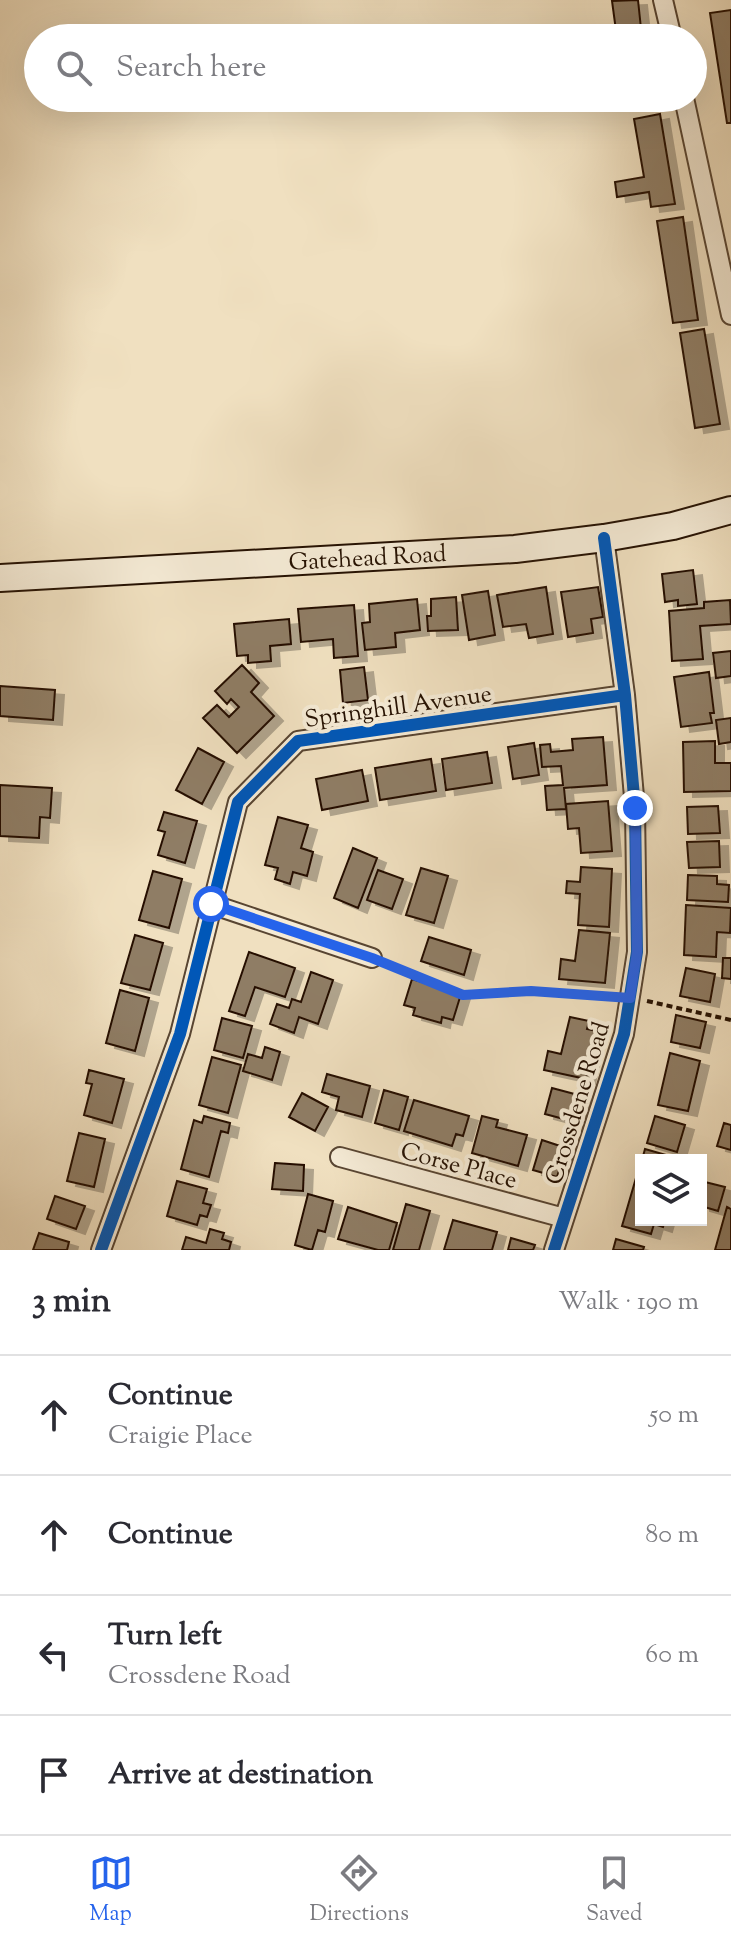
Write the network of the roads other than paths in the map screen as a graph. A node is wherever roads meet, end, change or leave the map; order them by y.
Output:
1 (663, 0) edge
2 (669, 24) edge
3 (687, 112) edge
4 (731, 315) edge
5 (731, 510) edge
6 (604, 538) junction
7 (0, 578) edge
8 (625, 695) junction
9 (211, 904) junction
10 (372, 958) road end
11 (340, 1157) dead end
12 (564, 1218) junction
13 (101, 1250) edge
14 (554, 1250) edge

1 - 2 street
3 - 4 street
5 - 6 main road, Gatehead Road
6 - 7 main road, Gatehead Road
6 - 8 street, Crossdene Road
8 - 9 street, Springhill Avenue
8 - 12 street, Crossdene Road
9 - 10 street
9 - 13 street, Springhill Avenue
11 - 12 street, Corse Place
12 - 14 street, Crossdene Road

